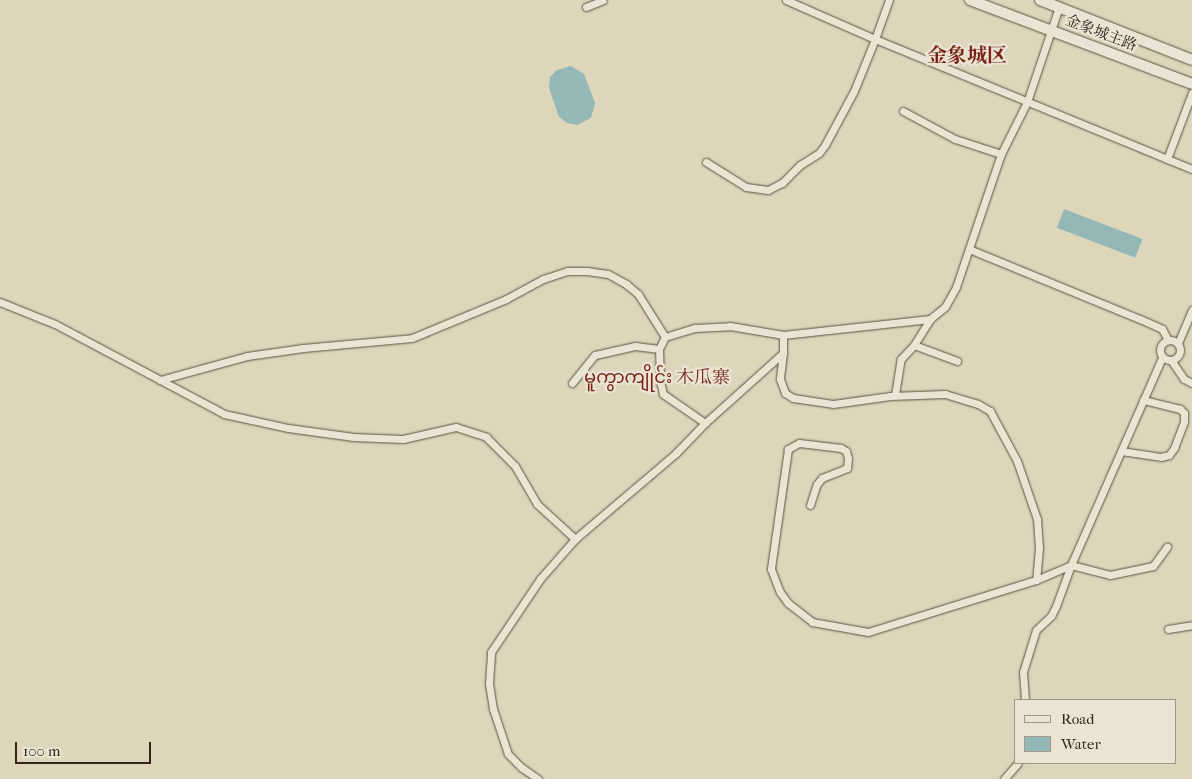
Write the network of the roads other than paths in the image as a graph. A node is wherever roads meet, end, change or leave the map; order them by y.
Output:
1 (603, 0) edge
2 (786, 0) edge
3 (889, 0) edge
4 (970, 0) edge
5 (1040, 0) edge
6 (586, 7) dead end
7 (1060, 7) junction
8 (1051, 30) junction
9 (875, 40) junction
10 (1192, 60) edge
11 (1192, 84) edge
12 (1192, 94) edge
13 (1026, 102) junction
14 (903, 111) dead end
15 (1001, 154) junction
16 (1168, 159) junction
17 (706, 162) dead end
18 (1192, 169) edge
19 (969, 249) junction
20 (0, 302) edge
21 (1192, 310) edge
22 (930, 319) junction
23 (783, 335) junction
24 (665, 337) junction
25 (1168, 340) junction
26 (1178, 343) junction
27 (914, 345) junction
28 (659, 349) junction
29 (783, 353) junction
30 (1162, 358) junction
31 (1172, 360) junction
32 (957, 361) dead end
33 (160, 380) junction
34 (572, 383) dead end
35 (1192, 383) edge
36 (895, 395) junction
37 (1144, 400) junction
38 (705, 423) junction
39 (1121, 451) junction
40 (810, 505) dead end
41 (575, 539) junction
42 (1167, 547) dead end
43 (1071, 565) junction
44 (1036, 580) junction
45 (1192, 625) edge
46 (1168, 629) dead end
47 (1025, 699) edge
48 (1017, 764) edge
49 (538, 779) edge
50 (1004, 779) edge

1 - 6 street
2 - 9 street
3 - 9 street
4 - 8 main road, 金象城主路
5 - 7 main road, 金象城主路
7 - 8 street
7 - 10 main road, 金象城主路
8 - 11 main road, 金象城主路
8 - 13 street
9 - 13 street
9 - 17 street
12 - 16 street
13 - 15 street
13 - 16 street
14 - 15 street
15 - 19 street
16 - 18 street
19 - 22 street
19 - 25 street
20 - 33 street
21 - 26 street
22 - 23 street
22 - 27 street
23 - 24 street
23 - 29 street
24 - 28 street
24 - 33 street
25 - 26 street
25 - 30 street
26 - 31 street
27 - 32 street
27 - 36 street
28 - 34 street
28 - 38 street
29 - 36 street
29 - 38 street
30 - 31 street
30 - 37 street
31 - 35 street
33 - 41 street
36 - 44 street
37 - 39 street
37 - 39 street
38 - 41 street
39 - 43 street
40 - 44 street
41 - 49 street
42 - 43 street
43 - 44 street
43 - 47 street
45 - 46 street
48 - 50 street

